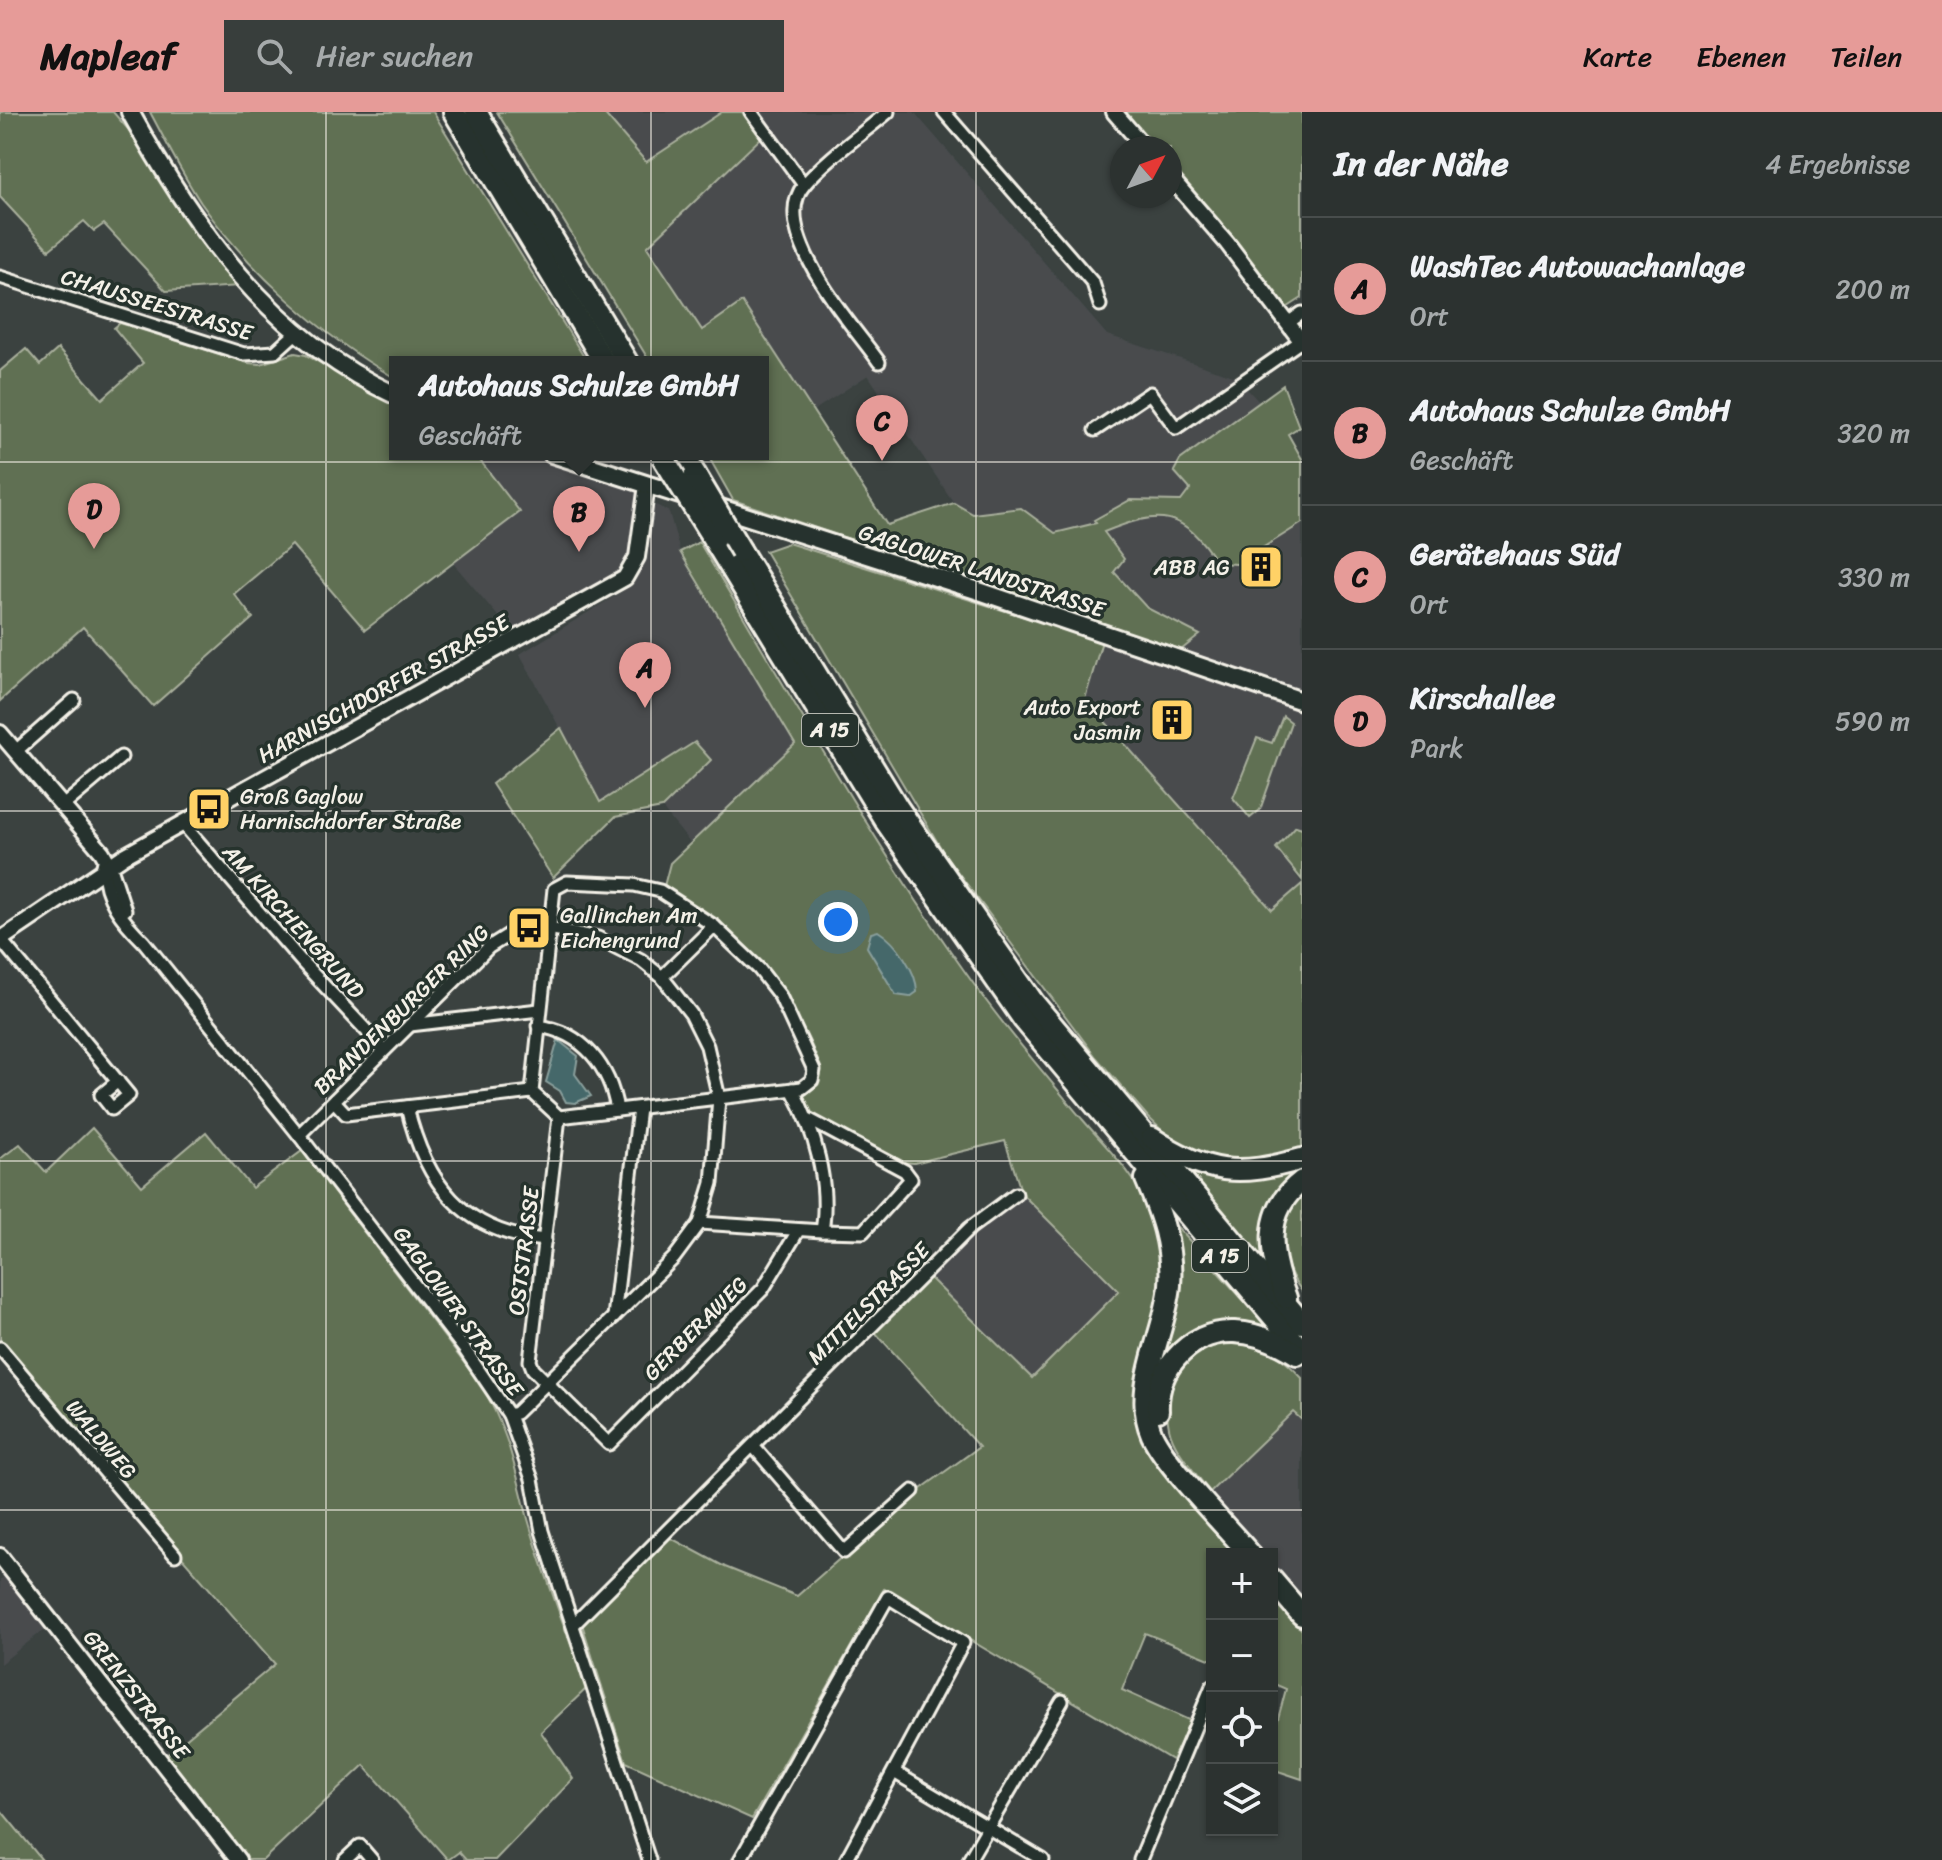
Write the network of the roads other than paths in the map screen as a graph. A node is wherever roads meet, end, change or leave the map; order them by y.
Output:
1 (130, 112) edge
2 (454, 112) edge
3 (476, 112) edge
4 (751, 112) edge
5 (888, 112) edge
6 (944, 112) edge
7 (1114, 112) edge
8 (1135, 136) edge
9 (804, 185) junction
10 (1182, 191) edge
11 (0, 277) edge
12 (1100, 305) dead end
13 (1302, 313) edge
14 (1288, 323) junction
15 (296, 333) junction
16 (1302, 342) edge
17 (600, 356) edge
18 (623, 356) edge
19 (879, 362) dead end
20 (389, 392) edge
21 (1095, 430) dead end
22 (570, 460) edge
23 (664, 460) edge
24 (687, 460) edge
25 (647, 485) junction
26 (74, 700) dead end
27 (1302, 701) edge
28 (0, 733) edge
29 (16, 751) junction
30 (121, 757) dead end
31 (63, 806) junction
32 (183, 824) junction
33 (106, 862) junction
34 (714, 926) junction
35 (549, 928) junction
36 (0, 940) edge
37 (662, 977) junction
38 (539, 1010) junction
39 (410, 1025) junction
40 (538, 1026) junction
41 (378, 1043) dead end
42 (118, 1081) dead end
43 (792, 1089) junction
44 (532, 1092) junction
45 (719, 1098) junction
46 (334, 1101) junction
47 (407, 1107) junction
48 (639, 1108) junction
49 (617, 1110) junction
50 (559, 1117) junction
51 (808, 1119) junction
52 (1133, 1126) junction
53 (299, 1135) junction
54 (1302, 1159) edge
55 (1139, 1160) junction
56 (1302, 1181) edge
57 (1016, 1194) dead end
58 (700, 1223) junction
59 (798, 1231) junction
60 (822, 1231) junction
61 (545, 1240) junction
62 (1296, 1316) edge
63 (614, 1317) junction
64 (0, 1348) edge
65 (1302, 1354) edge
66 (547, 1382) junction
67 (509, 1415) junction
68 (753, 1446) junction
69 (1174, 1464) junction
70 (913, 1491) dead end
71 (1245, 1548) edge
72 (175, 1555) dead end
73 (0, 1556) edge
74 (1278, 1587) edge
75 (1302, 1615) edge
76 (573, 1625) junction
77 (1210, 1692) edge
78 (1062, 1701) dead end
79 (894, 1772) junction
80 (988, 1827) junction
81 (238, 1860) edge
82 (345, 1860) edge
83 (372, 1860) edge
84 (649, 1860) edge
85 (740, 1860) edge
86 (846, 1860) edge
87 (969, 1860) edge
88 (1043, 1860) edge
89 (1140, 1860) edge

1 - 15 main road
2 - 17 highway
3 - 18 highway
4 - 9 street
5 - 9 street
6 - 12 street
7 - 8 street
9 - 19 street
10 - 14 street
11 - 15 street, CHAUSSEESTRASSE
13 - 14 street
14 - 16 street
15 - 20 main road
16 - 21 street
22 - 25 main road, GAGLOWER LANDSTRASSE
23 - 55 highway, A 15, bridge
24 - 52 highway, A 15, bridge
25 - 27 main road, GAGLOWER LANDSTRASSE
25 - 32 street, HARNISCHDORFER STRASSE
26 - 29 street
28 - 29 street
29 - 31 street
30 - 31 street
31 - 33 street
32 - 33 street, HARNISCHDORFER STRASSE
32 - 41 street, AM KIRCHENGRUND
33 - 36 street, HARNISCHDORFER STRASSE
33 - 53 street, GAGLOWER STRASSE
34 - 35 street
34 - 37 street
34 - 43 street
35 - 37 street, BRANDENBURGER RING
35 - 38 street
35 - 39 street, BRANDENBURGER RING
36 - 42 street
37 - 45 street, BRANDENBURGER RING
38 - 39 street
38 - 40 street
39 - 46 street, BRANDENBURGER RING
40 - 44 street
40 - 49 street
43 - 45 street
43 - 51 street
44 - 47 street
44 - 50 street
45 - 48 street
45 - 58 street, BRANDENBURGER RING
46 - 47 street
46 - 53 street, BRANDENBURGER RING
47 - 61 street
48 - 49 street
48 - 63 street
49 - 50 street
50 - 61 street, OSTSTRASSE
51 - 60 street
51 - 60 street
52 - 54 highway
52 - 62 highway, A 15
53 - 67 street, GAGLOWER STRASSE
55 - 65 highway, A 15
55 - 69 highway
56 - 62 highway
57 - 68 street, MITTELSTRASSE
58 - 59 street
58 - 63 street, BRANDENBURGER RING
59 - 60 street
59 - 66 street, GERBERAWEG
61 - 66 street, OSTSTRASSE
63 - 66 street, BRANDENBURGER RING
64 - 72 street, WALDWEG
65 - 69 highway
66 - 67 street, BRANDENBURGER RING
67 - 76 street, GAGLOWER STRASSE
68 - 70 street
68 - 76 street, MITTELSTRASSE
69 - 71 highway
73 - 81 street, GRENZSTRASSE
74 - 75 highway
76 - 84 street, GAGLOWER STRASSE
77 - 89 street
78 - 80 street
79 - 80 street
79 - 85 street
79 - 86 street
80 - 87 street
80 - 88 street
82 - 83 street

